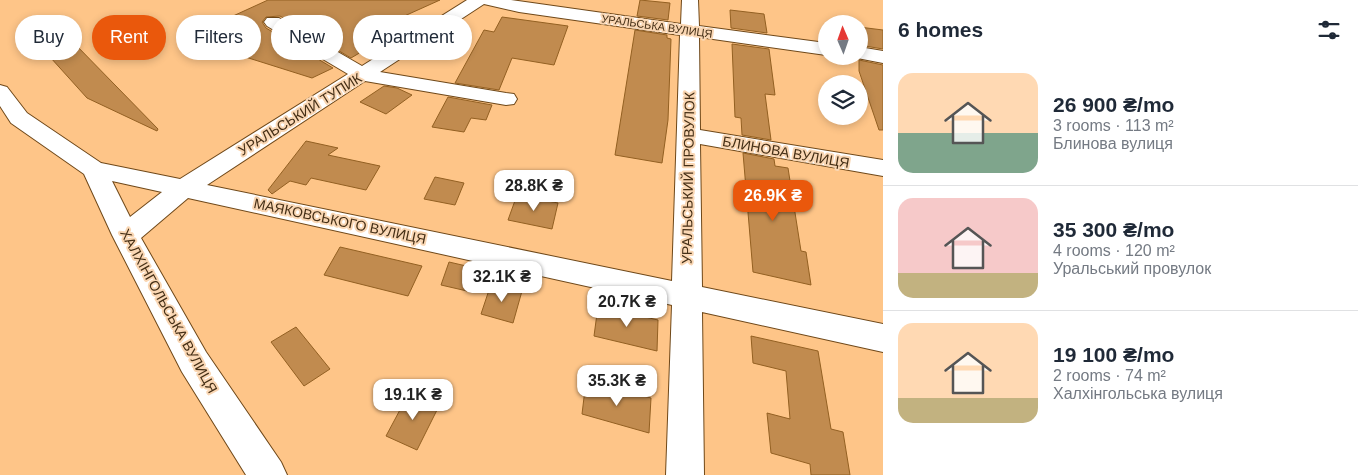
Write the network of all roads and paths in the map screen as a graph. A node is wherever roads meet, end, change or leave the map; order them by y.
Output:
1 (479, 0) edge
2 (488, 0) edge
3 (690, 0) edge
4 (690, 30) junction
5 (818, 48) edge
6 (868, 54) edge
7 (883, 57) edge
8 (338, 60) edge
9 (363, 75) junction
10 (0, 90) edge
11 (506, 99) dead end
12 (689, 135) junction
13 (883, 168) edge
14 (94, 169) junction
15 (184, 188) junction
16 (126, 235) junction
17 (687, 296) junction
18 (883, 338) edge
19 (268, 475) edge
20 (685, 475) edge

1 - 9 street, УРАЛЬСЬКИЙ ТУПИК
2 - 4 street, УРАЛЬСЬКА ВУЛИЦЯ
3 - 4 street, УРАЛЬСЬКИЙ ПРОВУЛОК
4 - 5 street, УРАЛЬСЬКА ВУЛИЦЯ
4 - 12 street, УРАЛЬСЬКИЙ ПРОВУЛОК
6 - 7 street
8 - 9 street
9 - 11 street
9 - 15 street, УРАЛЬСЬКИЙ ТУПИК
10 - 14 street, МАЯКОВСЬКОГО ВУЛИЦЯ
12 - 13 street, БЛИНОВА ВУЛИЦЯ
12 - 17 street, УРАЛЬСЬКИЙ ПРОВУЛОК
14 - 15 street, МАЯКОВСЬКОГО ВУЛИЦЯ
14 - 16 street, ХАЛХІНГОЛЬСЬКА ВУЛИЦЯ
15 - 16 street, УРАЛЬСЬКИЙ ТУПИК
15 - 17 street, МАЯКОВСЬКОГО ВУЛИЦЯ
16 - 19 street, ХАЛХІНГОЛЬСЬКА ВУЛИЦЯ
17 - 18 street, МАЯКОВСЬКОГО ВУЛИЦЯ
17 - 20 street, УРАЛЬСЬКИЙ ПРОВУЛОК

